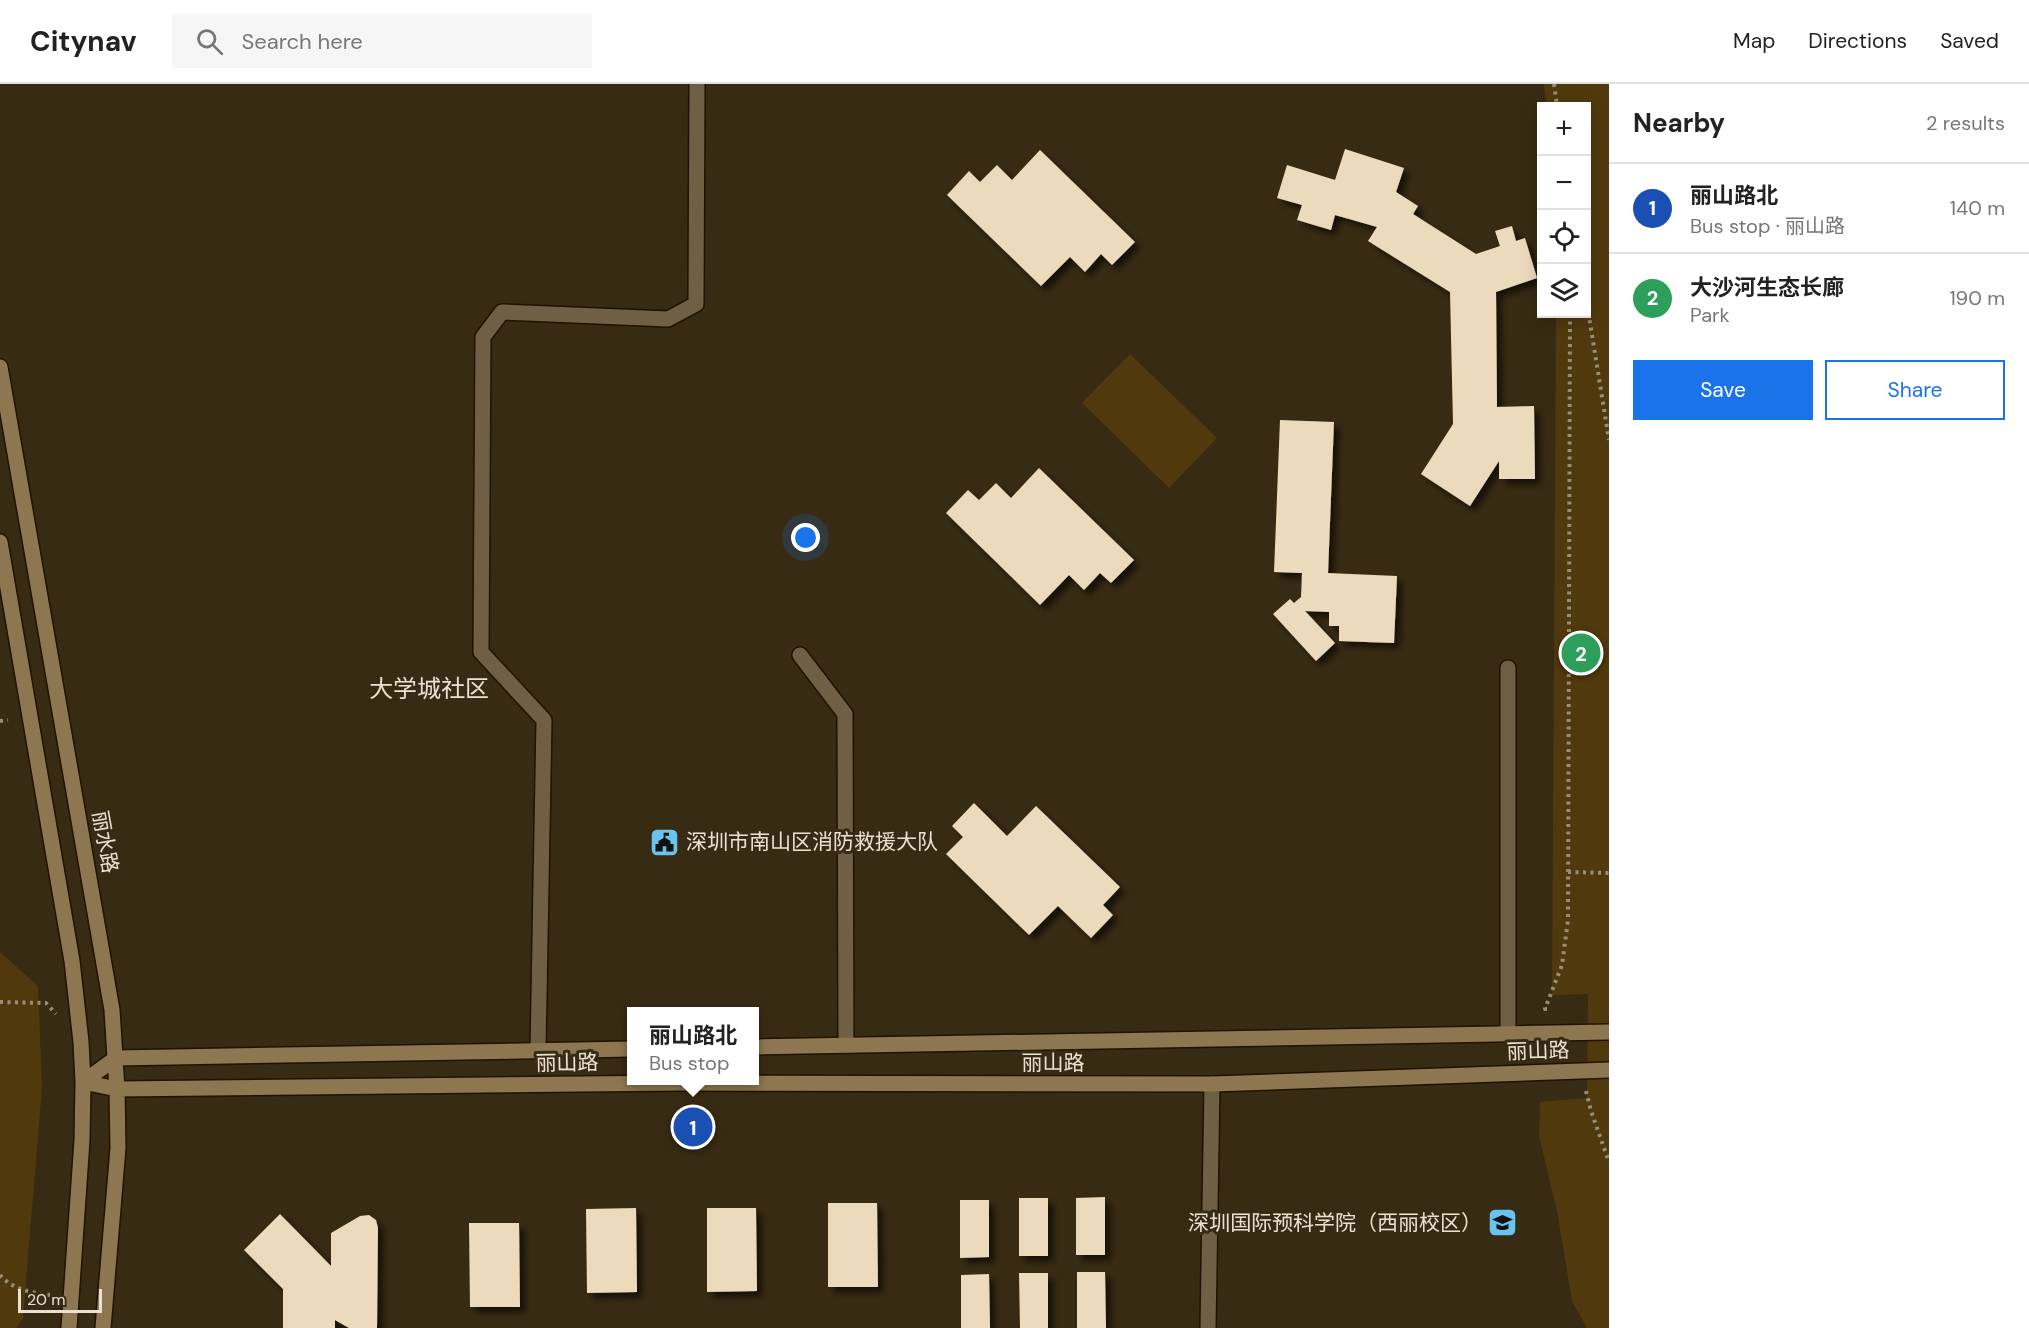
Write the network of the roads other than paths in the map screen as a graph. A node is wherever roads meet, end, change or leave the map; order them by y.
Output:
1 (697, 84) edge
2 (0, 367) edge
3 (0, 542) edge
4 (800, 655) dead end
5 (1508, 668) dead end
6 (1609, 1032) edge
7 (1508, 1034) junction
8 (846, 1045) junction
9 (759, 1047) edge
10 (627, 1049) edge
11 (538, 1050) junction
12 (116, 1058) junction
13 (1609, 1070) edge
14 (83, 1082) junction
15 (759, 1083) edge
16 (627, 1084) edge
17 (1212, 1084) junction
18 (117, 1089) junction
19 (69, 1328) edge
20 (103, 1328) edge
21 (1208, 1328) edge

1 - 11 street
2 - 12 street, 丽水路
3 - 14 street
4 - 8 street
5 - 7 street
6 - 7 street, 丽山路
7 - 8 street, 丽山路
8 - 9 street, 丽山路
10 - 11 street, 丽山路
11 - 12 street, 丽山路
12 - 14 street
12 - 18 street, 丽水路
13 - 17 street, 丽山路
14 - 18 street, 丽山路
14 - 19 street
15 - 17 street, 丽山路
16 - 18 street, 丽山路
17 - 21 street
18 - 20 street, 丽水路

